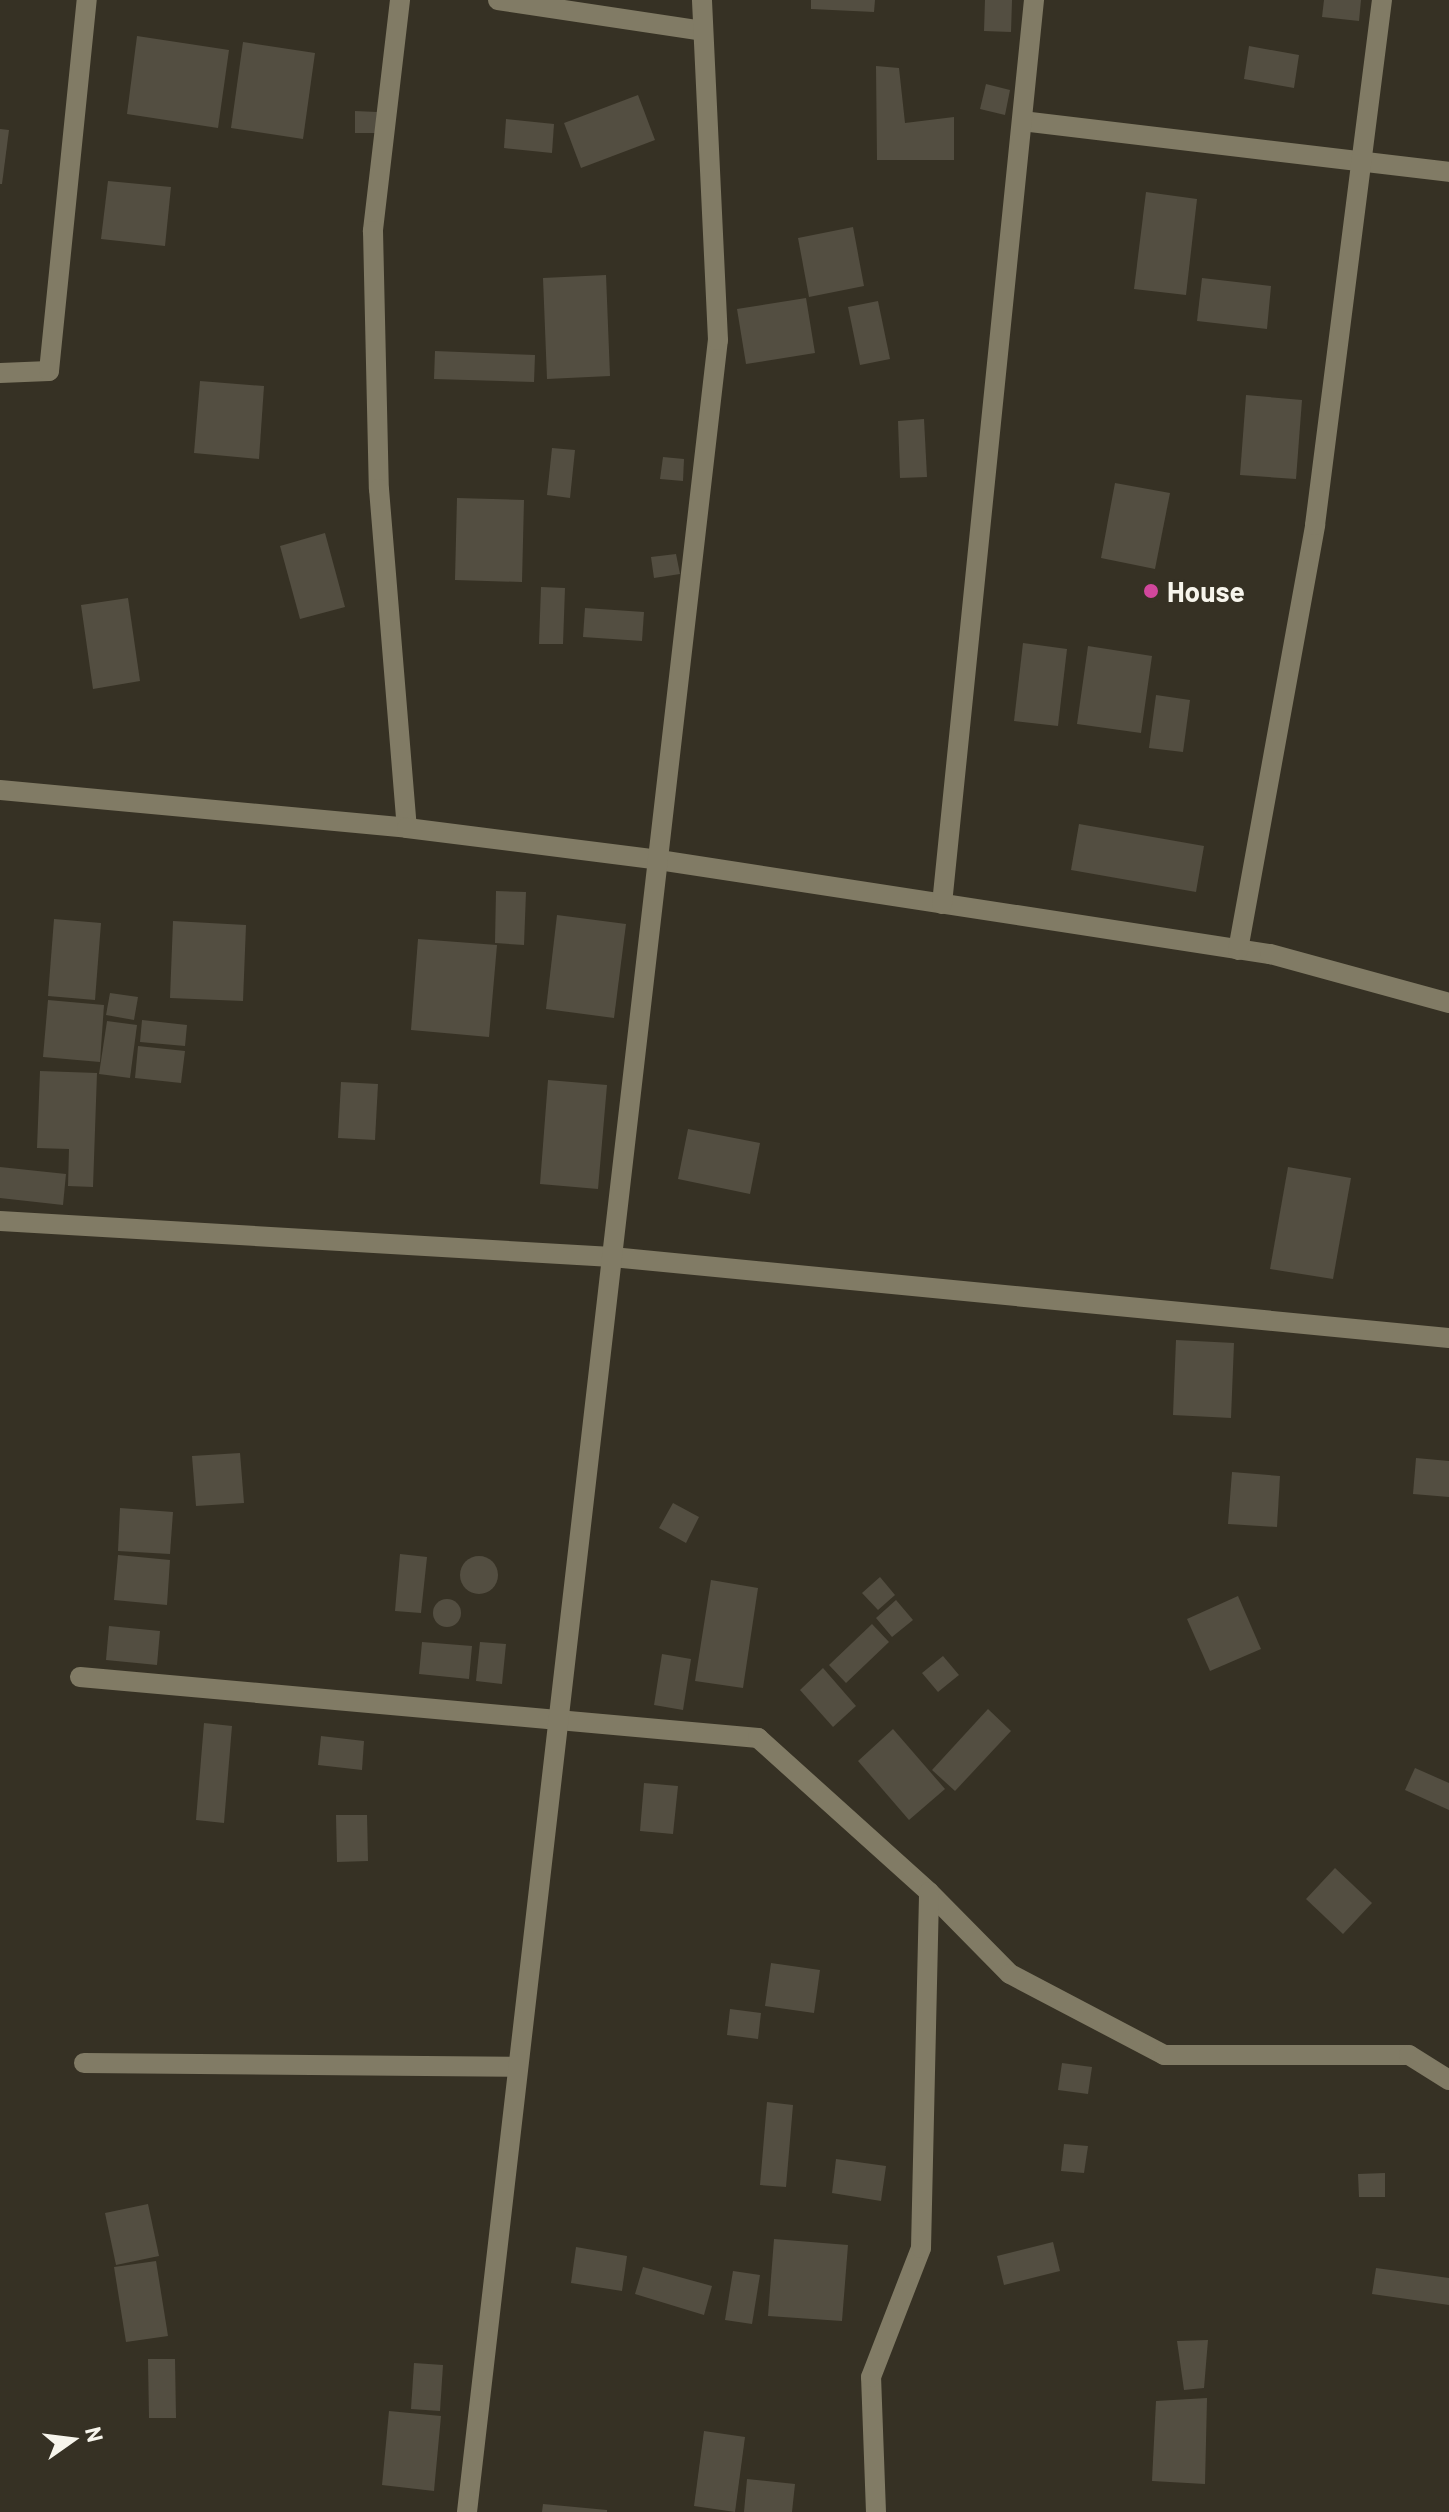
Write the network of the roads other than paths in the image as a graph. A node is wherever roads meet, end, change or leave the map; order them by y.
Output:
1 (87, 0) edge
2 (400, 0) edge
3 (498, 0) edge
4 (702, 0) edge
5 (1034, 0) edge
6 (1382, 0) edge
7 (703, 31) junction
8 (1022, 121) junction
9 (1361, 161) junction
10 (1449, 172) edge
11 (0, 373) edge
12 (0, 790) edge
13 (407, 828) junction
14 (659, 860) junction
15 (942, 904) junction
16 (1238, 950) junction
17 (1449, 1003) edge
18 (0, 1221) edge
19 (612, 1257) junction
20 (1449, 1338) edge
21 (80, 1677) dead end
22 (558, 1719) junction
23 (929, 1892) junction
24 (84, 2063) dead end
25 (516, 2067) junction
26 (1449, 2080) edge
27 (467, 2512) edge
28 (876, 2512) edge

1 - 11 street
2 - 13 street
3 - 7 street
4 - 7 street
5 - 8 street
6 - 9 street
7 - 14 street
8 - 9 street
8 - 15 street
9 - 10 street
9 - 16 street
12 - 13 street
13 - 14 street
14 - 15 street
14 - 19 street
15 - 16 street
16 - 17 street
18 - 19 street
19 - 20 street
19 - 22 street
21 - 22 street
22 - 23 street
22 - 25 street
23 - 26 street
23 - 28 street
24 - 25 street
25 - 27 street

